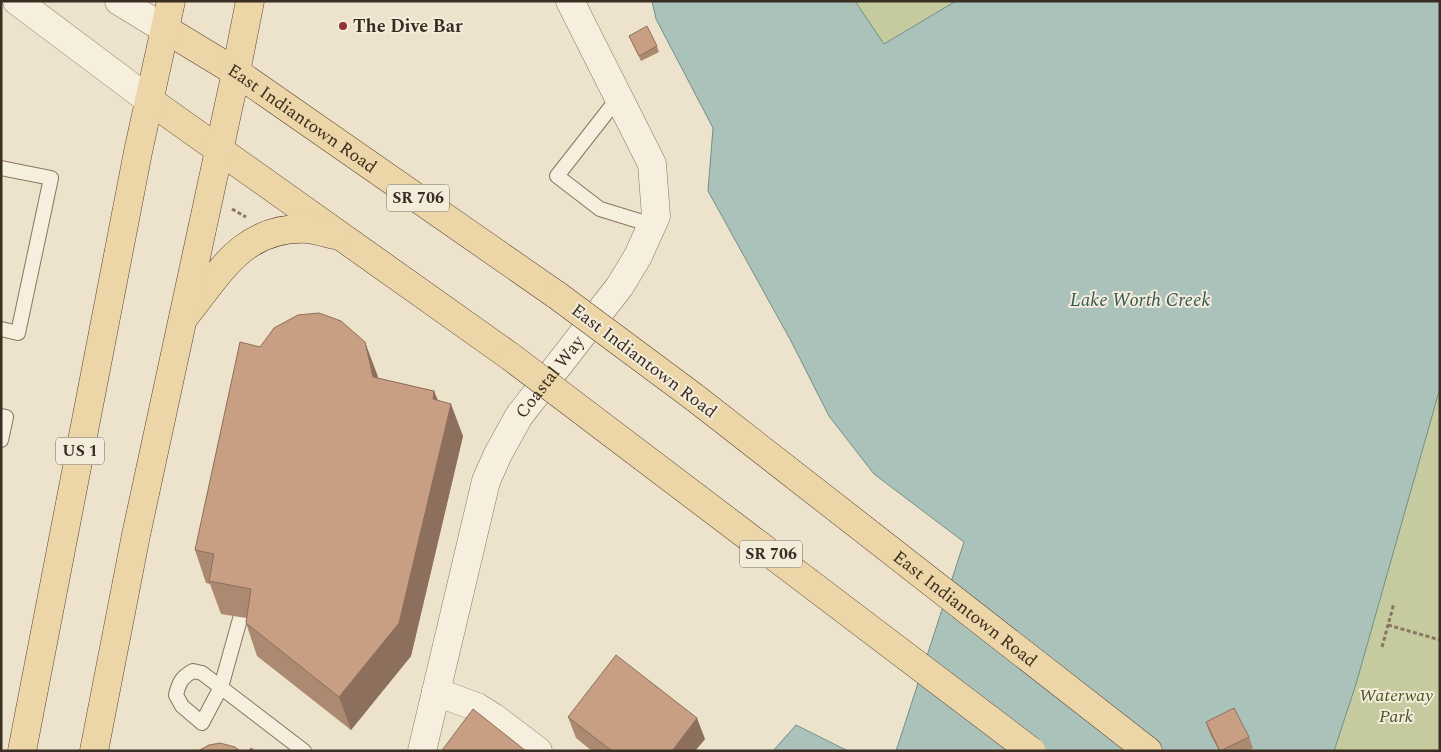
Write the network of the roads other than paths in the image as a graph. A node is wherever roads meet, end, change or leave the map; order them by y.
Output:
1 (17, 1) edge
2 (119, 1) edge
3 (171, 1) edge
4 (250, 1) edge
5 (570, 1) edge
6 (166, 29) junction
7 (236, 72) junction
8 (618, 98) junction
9 (149, 100) junction
10 (218, 150) junction
11 (1, 168) edge
12 (652, 225) junction
13 (341, 237) junction
14 (183, 319) junction
15 (1, 329) edge
16 (1, 416) edge
17 (1, 440) edge
18 (240, 619) edge
19 (436, 692) junction
20 (22, 751) edge
21 (94, 751) edge
22 (304, 751) edge
23 (422, 751) edge
24 (538, 751) edge
25 (1030, 751) edge
26 (1148, 751) edge

1 - 9 street
2 - 6 street, East Indiantown Road
3 - 6 main road, US 1
4 - 7 main road
5 - 8 street, Coastal Way
6 - 7 main road, East Indiantown Road / SR 706
6 - 9 main road, US 1
7 - 10 main road
7 - 26 main road, East Indiantown Road / SR 706, bridge
8 - 12 street, Coastal Way
8 - 12 lane
9 - 10 main road, SR 706
9 - 20 main road, US 1
10 - 13 main road, SR 706
10 - 14 main road
11 - 15 lane
12 - 19 street, Coastal Way
13 - 14 main road
13 - 25 main road, SR 706, bridge
14 - 21 main road
16 - 17 lane
18 - 22 lane
19 - 23 street, Coastal Way
19 - 24 street

